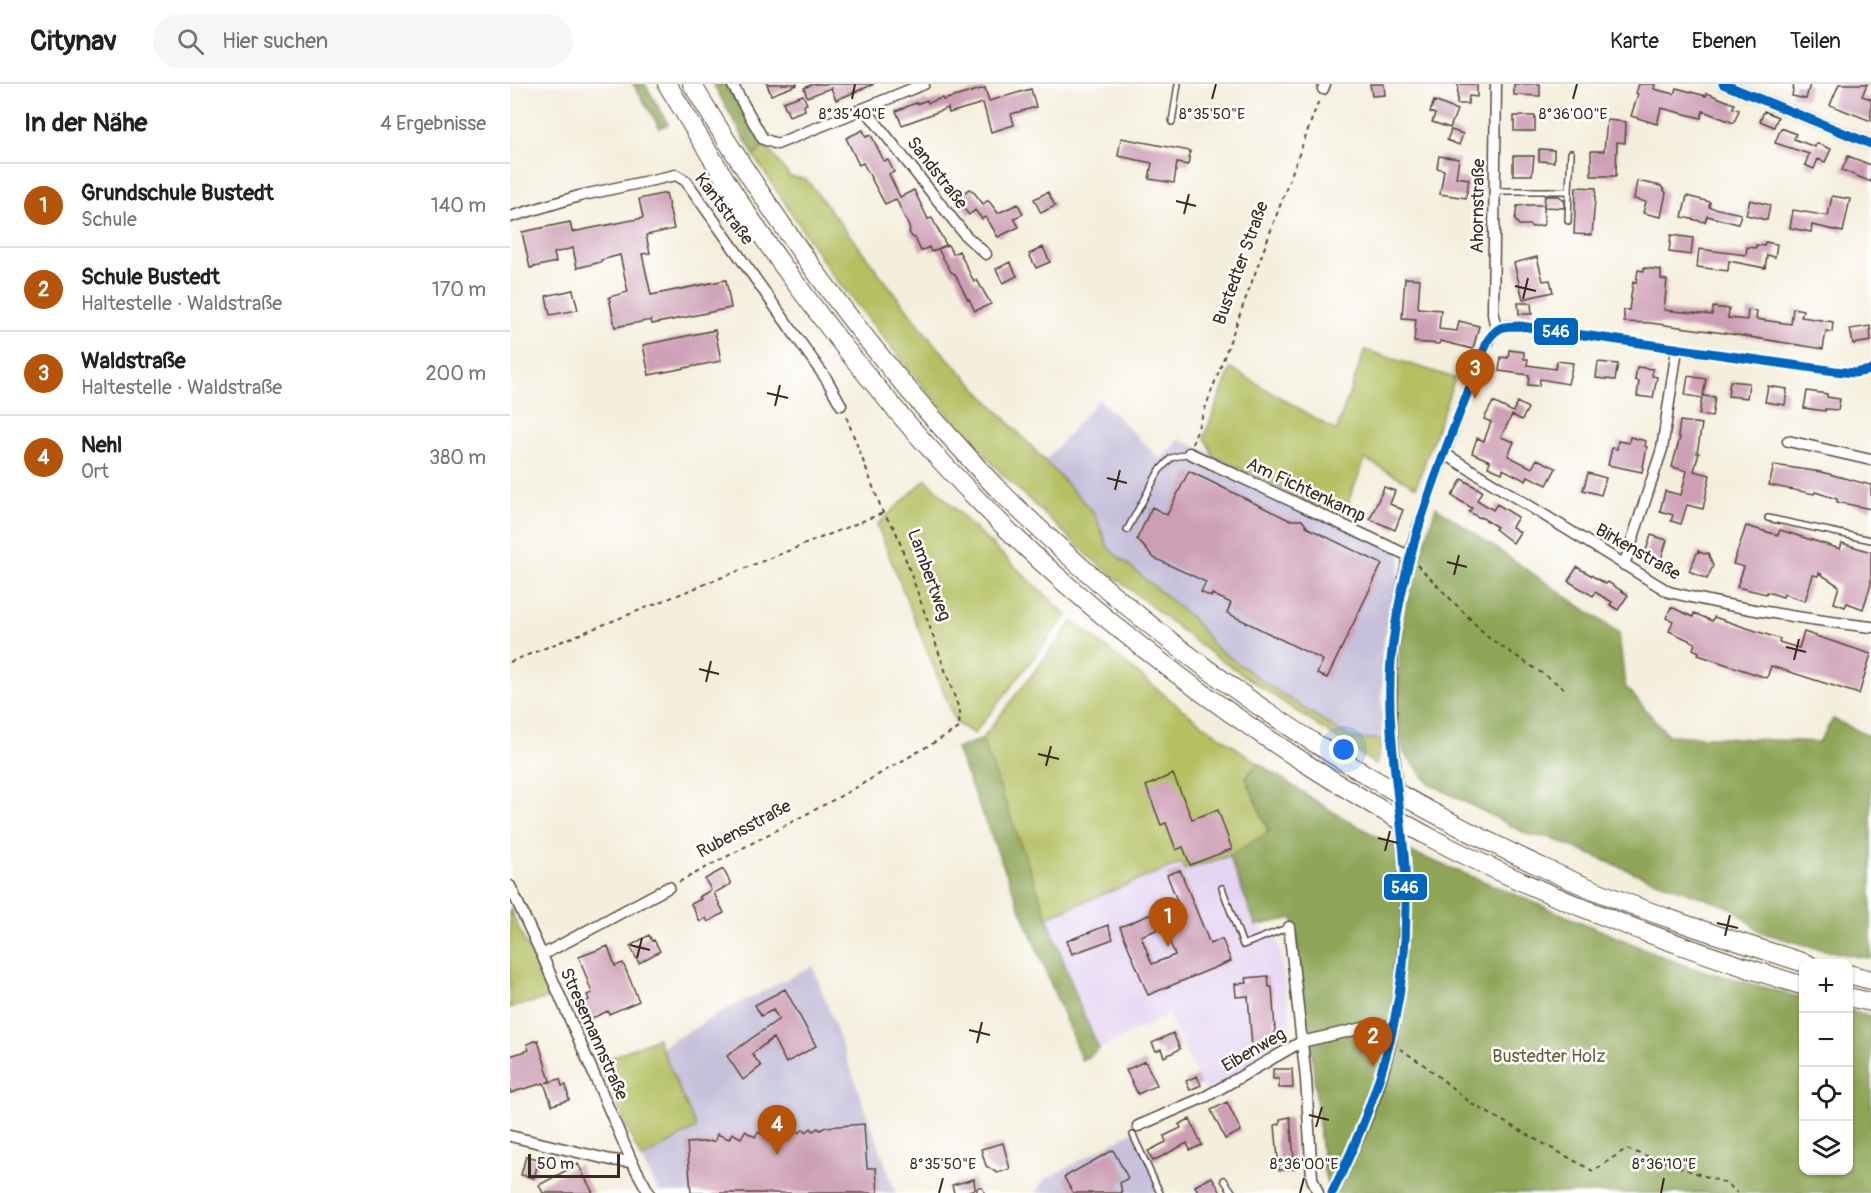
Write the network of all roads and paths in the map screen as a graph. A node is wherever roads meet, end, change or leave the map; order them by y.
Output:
1 (667, 84) edge
2 (692, 84) edge
3 (732, 84) edge
4 (924, 84) edge
5 (1178, 84) edge
6 (1497, 84) edge
7 (1723, 84) edge
8 (1324, 87) edge
9 (1746, 88) edge
10 (865, 109) junction
11 (1172, 122) dead end
12 (1871, 144) edge
13 (1571, 153) dead end
14 (1495, 191) junction
15 (1569, 191) junction
16 (510, 217) edge
17 (1568, 221) dead end
18 (986, 254) dead end
19 (1496, 329) junction
20 (1677, 349) junction
21 (1871, 370) edge
22 (841, 405) joint
23 (1788, 441) dead end
24 (1189, 453) junction
25 (1445, 454) junction
26 (1871, 459) edge
27 (883, 513) junction
28 (1768, 518) dead end
29 (1127, 530) dead end
30 (1871, 540) edge
31 (1409, 556) junction
32 (1624, 565) junction
33 (1871, 627) edge
34 (510, 662) edge
35 (1564, 688) dead end
36 (959, 728) joint
37 (510, 886) edge
38 (669, 887) joint
39 (1222, 888) dead end
40 (1289, 927) joint
41 (542, 955) junction
42 (1799, 960) edge
43 (1853, 975) edge
44 (1871, 980) edge
45 (1799, 985) edge
46 (1853, 998) edge
47 (1871, 1002) edge
48 (1394, 1026) junction
49 (1301, 1042) junction
50 (1390, 1043) junction
51 (1135, 1131) joint
52 (510, 1136) edge
53 (632, 1162) junction
54 (1224, 1180) dead end
55 (650, 1193) edge
56 (1160, 1193) edge
57 (1233, 1193) edge
58 (1318, 1193) edge
59 (1332, 1193) edge
60 (1737, 1193) edge

1 - 45 highway
2 - 42 highway
3 - 10 street
4 - 10 street
5 - 11 lane
6 - 14 street, Ahornstraße
7 - 9 street
8 - 24 path, Bustedter Straße
9 - 12 street
10 - 18 street, Sandstraße
13 - 15 lane
14 - 15 lane
14 - 19 street, Ahornstraße
15 - 17 lane
16 - 22 street, Kantstraße
19 - 20 street
19 - 25 street
20 - 21 street
20 - 32 street
22 - 27 path, Lambertweg
23 - 26 street
24 - 29 lane
24 - 31 street, Am Fichtenkamp
25 - 31 street
25 - 32 street, Birkenstraße
27 - 34 path
27 - 36 path, Lambertweg
28 - 30 lane
31 - 35 path
31 - 48 street, bridge
32 - 33 street, Birkenstraße
36 - 38 path, Rubensstraße
37 - 41 street, Stresemannstraße
38 - 41 street
39 - 40 lane
40 - 49 street
41 - 53 street, Stresemannstraße
43 - 44 highway
46 - 47 highway
48 - 49 street, Eibenweg
48 - 50 street
49 - 51 street, Eibenweg
49 - 58 street
50 - 59 street
50 - 60 path
51 - 56 lane
52 - 53 street
53 - 55 street, Stresemannstraße
54 - 57 lane

